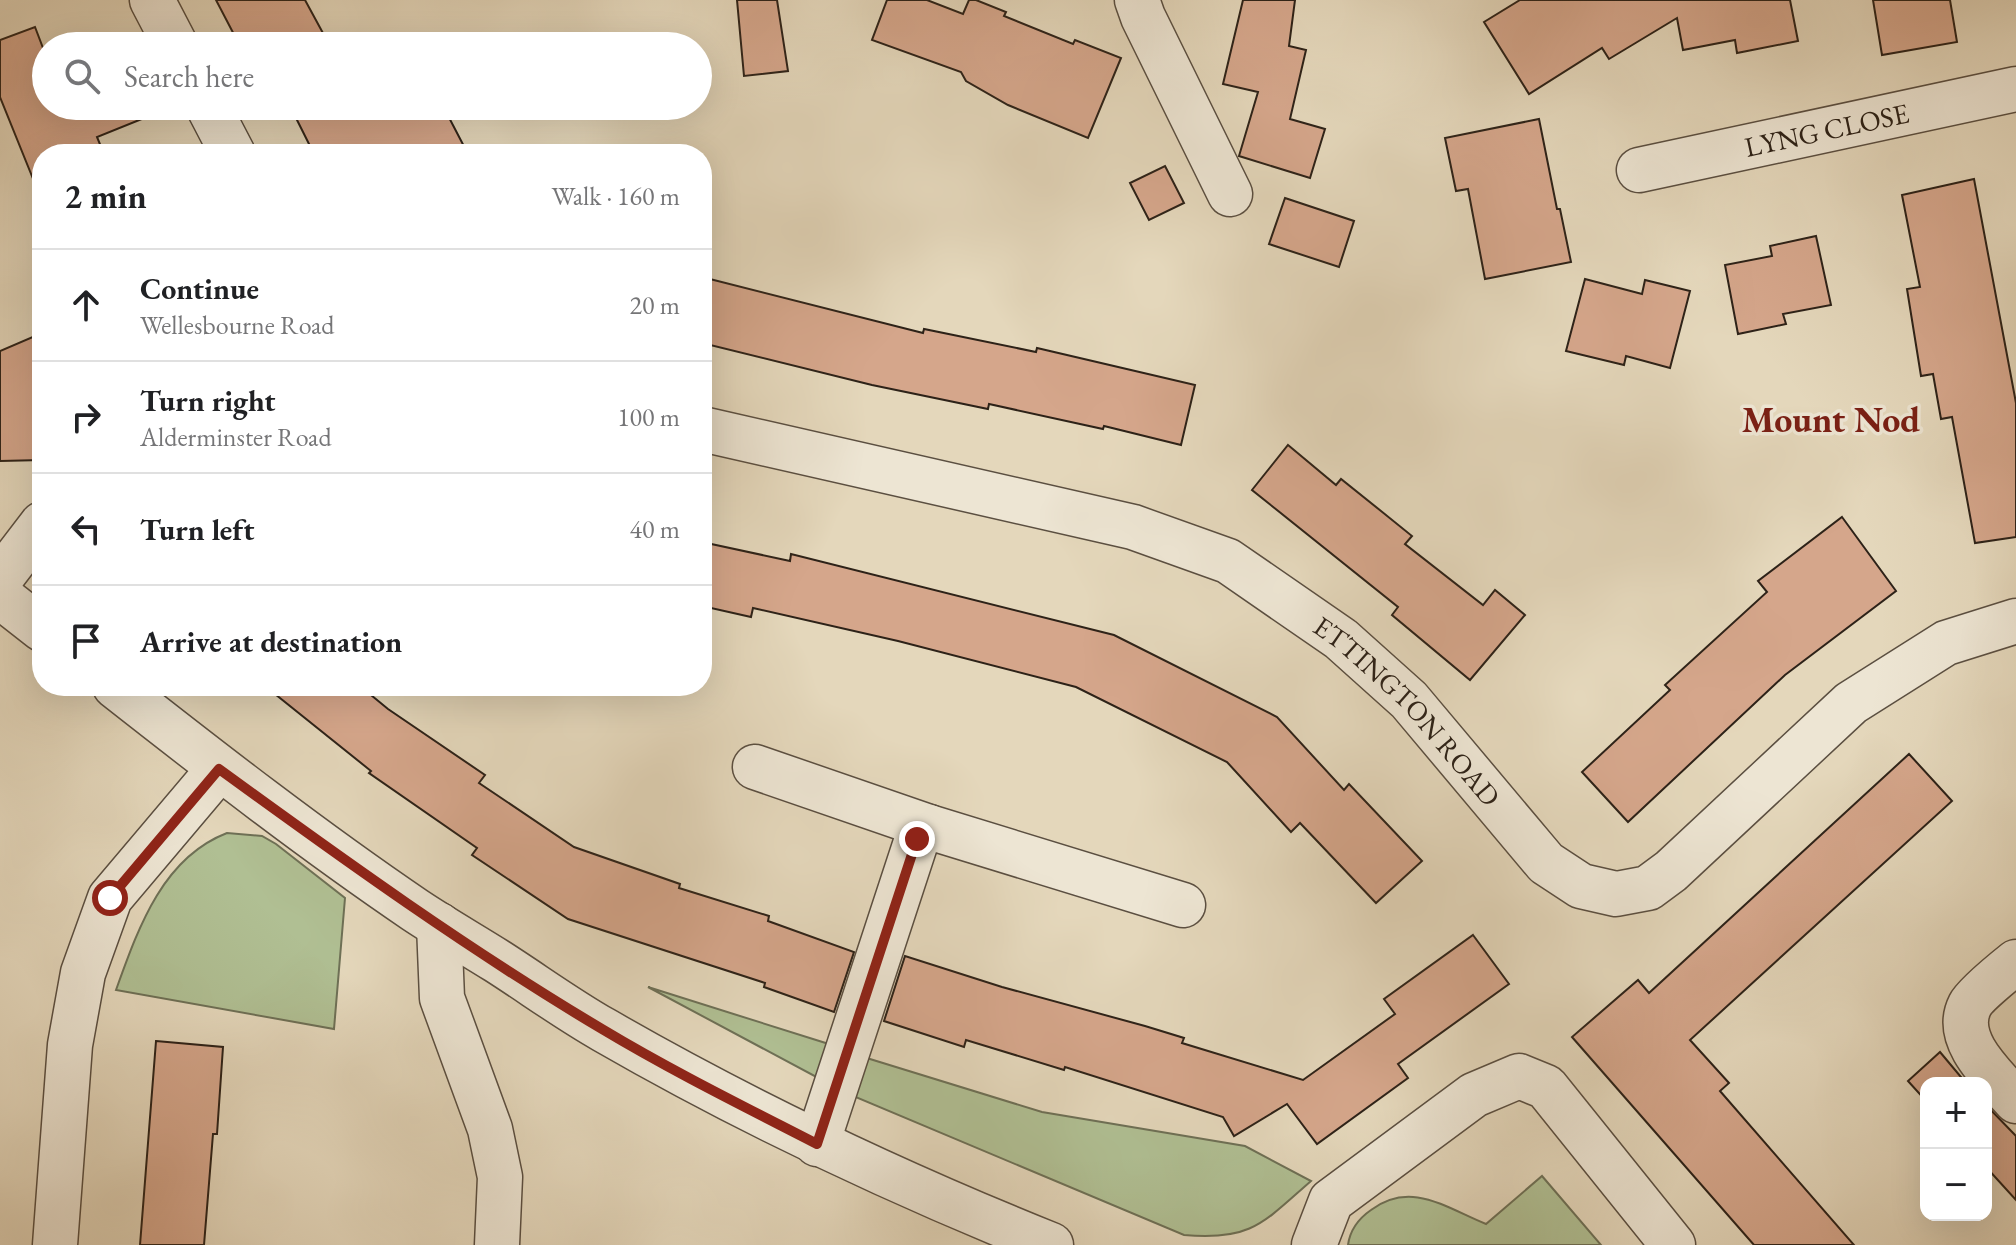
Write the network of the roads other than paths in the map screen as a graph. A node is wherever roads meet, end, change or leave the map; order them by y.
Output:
1 (152, 0) edge
2 (1137, 0) edge
3 (169, 32) edge
4 (2016, 89) edge
5 (215, 120) edge
6 (228, 144) edge
7 (1639, 170) dead end
8 (1230, 194) dead end
9 (712, 431) edge
10 (32, 537) edge
11 (0, 579) edge
12 (0, 596) edge
13 (32, 621) edge
14 (2016, 621) edge
15 (128, 696) edge
16 (755, 767) dead end
17 (219, 769) junction
18 (929, 827) junction
19 (1183, 905) dead end
20 (439, 925) junction
21 (2016, 962) edge
22 (2016, 1101) edge
23 (817, 1144) junction
24 (55, 1245) edge
25 (497, 1245) edge
26 (1051, 1245) edge
27 (1314, 1245) edge
28 (1673, 1245) edge

1 - 3 street
2 - 8 street
4 - 7 street, LYNG CLOSE
5 - 6 street
9 - 14 street, ETTINGTON ROAD
10 - 11 street
12 - 13 street
15 - 17 street
16 - 18 street
17 - 20 street
17 - 24 street
18 - 19 street
18 - 23 street
20 - 23 street
20 - 25 street
21 - 22 street
23 - 26 street
27 - 28 street

